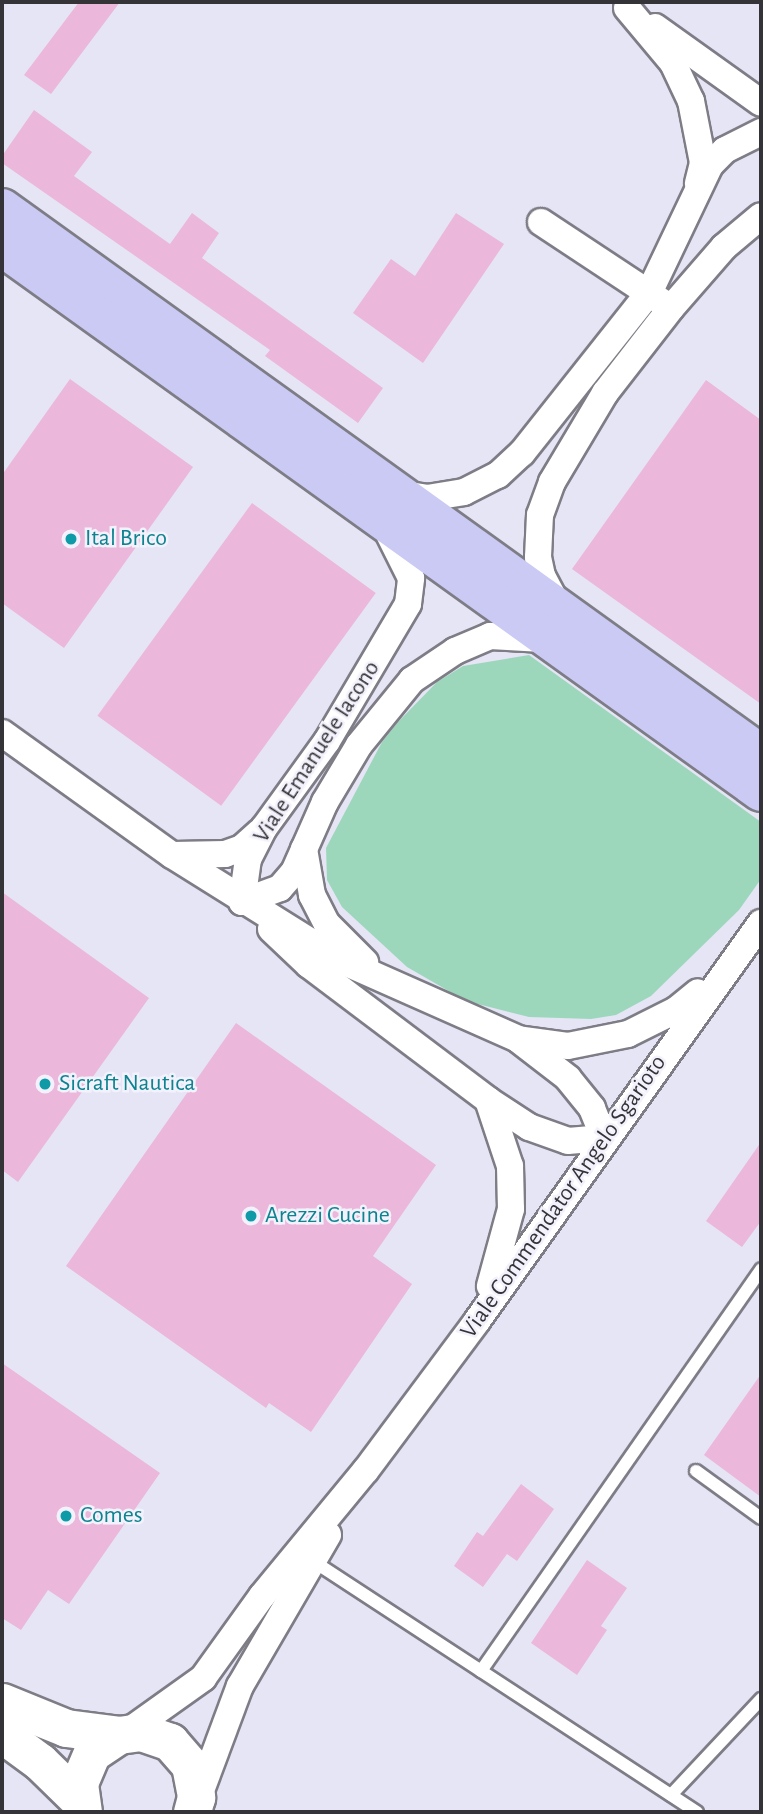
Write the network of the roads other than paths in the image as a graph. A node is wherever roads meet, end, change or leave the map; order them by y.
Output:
1 (623, 5) edge
2 (761, 103) edge
3 (761, 132) edge
4 (696, 195) junction
5 (2, 208) edge
6 (541, 222) dead end
7 (756, 222) edge
8 (2, 247) edge
9 (649, 293) junction
10 (671, 308) junction
11 (387, 503) junction
12 (557, 626) junction
13 (2, 733) edge
14 (761, 754) edge
15 (761, 792) edge
16 (264, 828) junction
17 (304, 849) junction
18 (172, 855) junction
19 (242, 902) junction
20 (759, 926) edge
21 (724, 971) junction
22 (409, 994) junction
23 (518, 1039) junction
24 (488, 1100) junction
25 (604, 1138) junction
26 (761, 1269) edge
27 (477, 1321) junction
28 (366, 1470) junction
29 (696, 1471) dead end
30 (761, 1518) edge
31 (313, 1562) junction
32 (481, 1671) junction
33 (761, 1699) edge
34 (2, 1702) edge
35 (2, 1734) edge
36 (123, 1734) junction
37 (671, 1795) junction
38 (203, 1796) edge
39 (81, 1808) edge
40 (697, 1812) edge

1 - 2 street
1 - 4 street
3 - 4 street
4 - 9 street
5 - 11 main road
6 - 9 street
7 - 10 street
8 - 11 main road
9 - 10 street
9 - 11 street
10 - 12 street
11 - 12 main road
11 - 16 street, Viale Emanuele Iacono
12 - 14 main road
12 - 15 main road
12 - 17 street, Viale Emanuele Iacono
13 - 18 street
16 - 18 street
16 - 19 street, Viale Emanuele Iacono
17 - 19 street, Viale Emanuele Iacono
17 - 22 street
18 - 19 street
19 - 22 street
19 - 24 street
20 - 21 street, Viale Commendator Angelo Sgarioto
21 - 23 street
21 - 25 street, Viale Commendator Angelo Sgarioto
22 - 23 street
23 - 25 street
24 - 25 street
24 - 27 street
25 - 27 street, Viale Commendator Angelo Sgarioto
26 - 32 lane
27 - 28 street, Viale Commendator Angelo Sgarioto
28 - 31 street
28 - 36 street
29 - 30 lane
31 - 32 lane
31 - 38 street
32 - 37 lane
33 - 37 lane
34 - 36 street
35 - 39 street
36 - 38 street
36 - 39 street
37 - 40 lane

